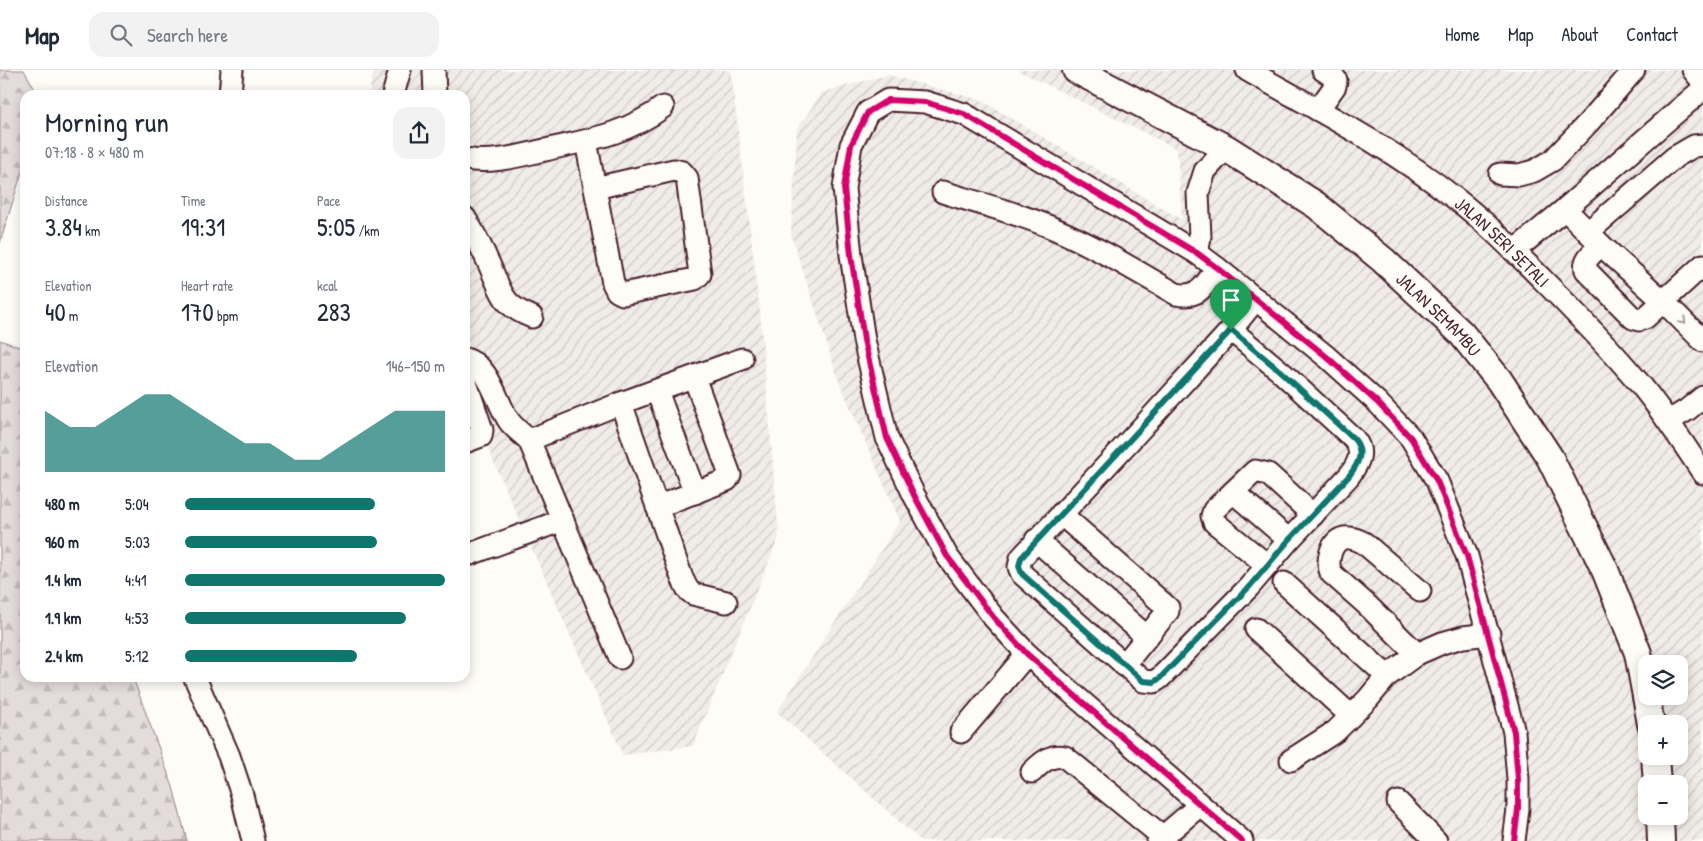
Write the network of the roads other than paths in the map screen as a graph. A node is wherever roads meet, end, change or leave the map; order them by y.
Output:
1 (232, 70) edge
2 (400, 70) edge
3 (434, 70) edge
4 (1076, 70) edge
5 (1247, 70) edge
6 (1323, 70) edge
7 (1634, 70) edge
8 (1693, 70) edge
9 (1703, 82) edge
10 (1703, 89) edge
11 (230, 90) edge
12 (394, 90) edge
13 (435, 90) edge
14 (663, 106) dead end
15 (1318, 110) junction
16 (586, 141) junction
17 (1703, 145) edge
18 (1226, 148) junction
19 (470, 160) edge
20 (1500, 174) dead end
21 (595, 188) junction
22 (943, 192) dead end
23 (1566, 209) junction
24 (470, 226) edge
25 (1594, 239) junction
26 (1514, 251) junction
27 (1196, 253) junction
28 (1703, 266) edge
29 (1217, 268) junction
30 (1256, 299) junction
31 (1663, 302) junction
32 (532, 317) dead end
33 (1231, 330) junction
34 (1703, 341) edge
35 (470, 360) edge
36 (742, 360) dead end
37 (694, 377) junction
38 (657, 391) junction
39 (470, 395) edge
40 (1703, 397) edge
41 (622, 404) junction
42 (1668, 421) junction
43 (470, 440) edge
44 (529, 440) junction
45 (1703, 473) edge
46 (1233, 492) junction
47 (695, 493) junction
48 (657, 508) junction
49 (1061, 514) junction
50 (1313, 515) junction
51 (563, 520) junction
52 (1036, 540) junction
53 (1289, 540) junction
54 (470, 554) edge
55 (1267, 565) junction
56 (1284, 584) dead end
57 (1420, 591) dead end
58 (726, 602) dead end
59 (1256, 629) dead end
60 (1489, 634) junction
61 (1147, 637) junction
62 (1027, 654) junction
63 (1417, 654) junction
64 (1638, 655) edge
65 (620, 658) dead end
66 (1124, 665) junction
67 (1387, 676) junction
68 (197, 682) edge
69 (1351, 716) junction
70 (961, 732) dead end
71 (1291, 760) dead end
72 (1032, 772) dead end
73 (1398, 802) dead end
74 (1200, 805) junction
75 (1660, 825) edge
76 (1161, 839) edge
77 (1237, 839) edge
78 (253, 841) edge
79 (1436, 841) edge
80 (1514, 841) edge
81 (1661, 841) edge

1 - 11 street
2 - 12 street
3 - 13 street
4 - 18 main road, JALAN SEMAMBU
5 - 15 street, JALAN SERI SETALI
6 - 15 street
7 - 20 street
8 - 9 street
10 - 23 street
14 - 16 street
15 - 26 street, JALAN SERI SETALI
16 - 19 street
16 - 21 street
17 - 25 street
18 - 27 street
18 - 64 main road, JALAN SEMAMBU
21 - 21 street
22 - 29 street
23 - 25 street
23 - 26 street
24 - 32 street
25 - 31 street
25 - 31 street
26 - 42 street, JALAN SERI SETALI
27 - 29 street
27 - 62 street
28 - 31 street
29 - 30 street
30 - 33 street
30 - 60 street
31 -> 34 street
33 - 49 street
33 - 50 street
35 - 44 street
36 - 37 street
37 - 38 street
37 - 47 street
38 - 41 street
38 - 47 street
39 - 43 street
40 - 42 street
41 - 44 street
41 - 48 street
42 - 45 street, JALAN SERI SETALI
44 - 51 street
46 - 50 street
46 - 53 street
46 - 55 street
47 - 48 street
48 - 58 street
49 - 52 street
49 - 61 street
50 - 53 street
51 - 54 street
51 - 65 street
52 - 61 street
52 - 66 street
53 - 55 street
55 - 66 street
56 - 67 street
57 - 63 street
59 - 69 street
60 - 63 street
60 - 80 street
61 - 66 street
62 - 70 street
62 - 74 street
63 - 67 street
67 - 69 street
68 - 78 street
69 - 71 street
72 - 76 street
73 - 79 street
74 - 76 street
74 - 77 street
75 - 81 main road

